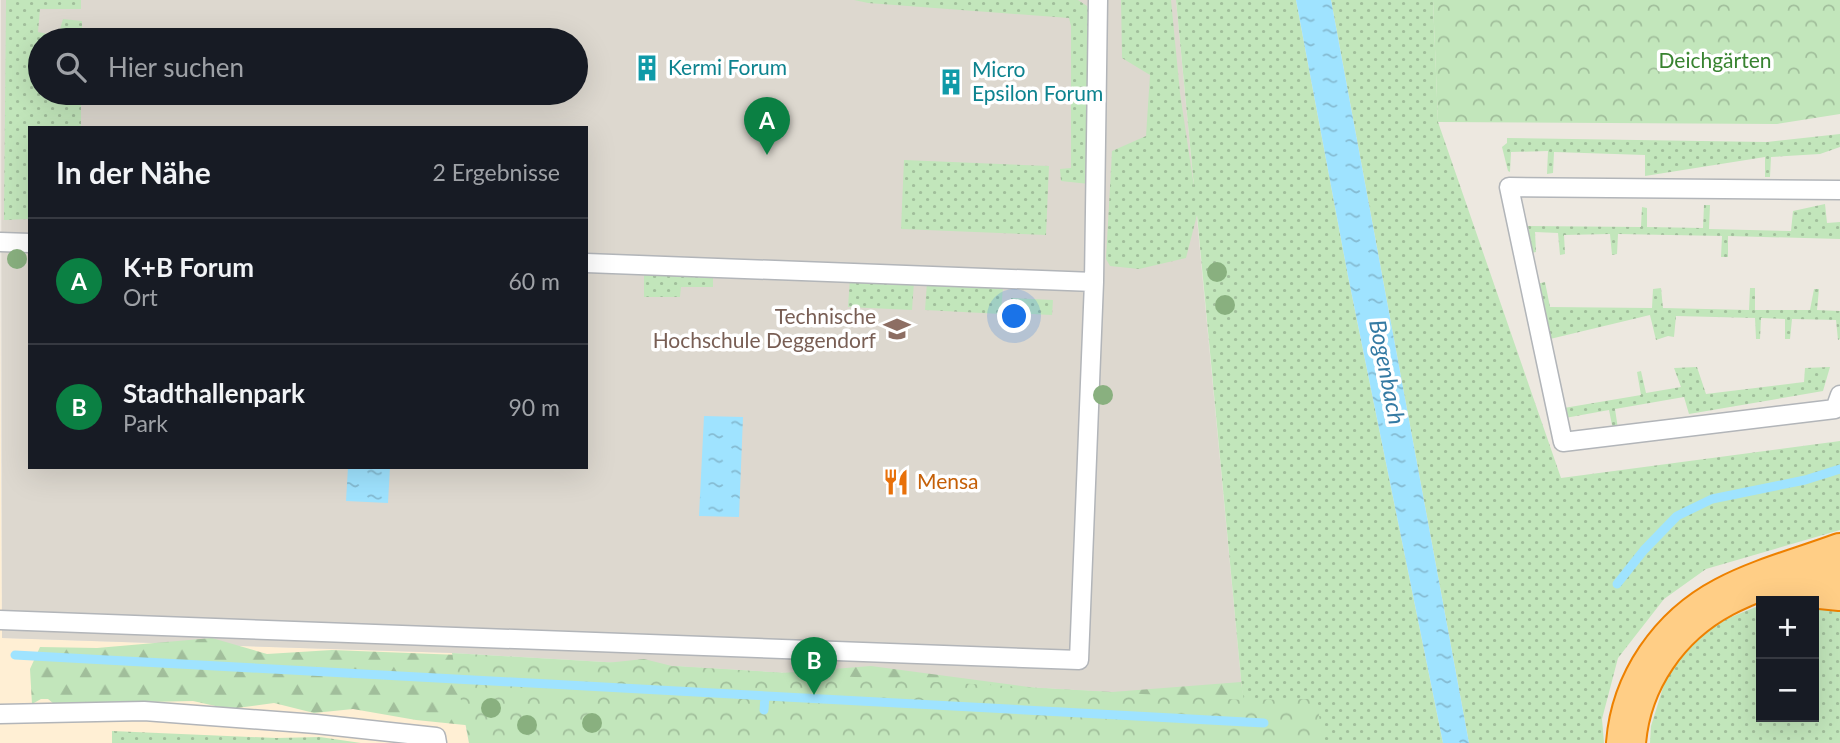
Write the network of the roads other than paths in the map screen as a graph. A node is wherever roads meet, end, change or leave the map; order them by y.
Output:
1 (1098, 0) edge
2 (1840, 190) edge
3 (0, 242) edge
4 (28, 243) edge
5 (588, 263) edge
6 (1094, 282) junction
7 (1840, 395) edge
8 (1840, 553) edge
9 (1740, 589) junction
10 (1840, 591) edge
11 (0, 620) edge
12 (0, 714) edge
13 (437, 743) edge
14 (1626, 743) edge

1 - 6 lane
2 - 7 lane
3 - 4 lane
5 - 6 lane
6 - 11 lane
8 - 9 highway
9 - 10 highway
9 - 14 highway
12 - 13 lane

